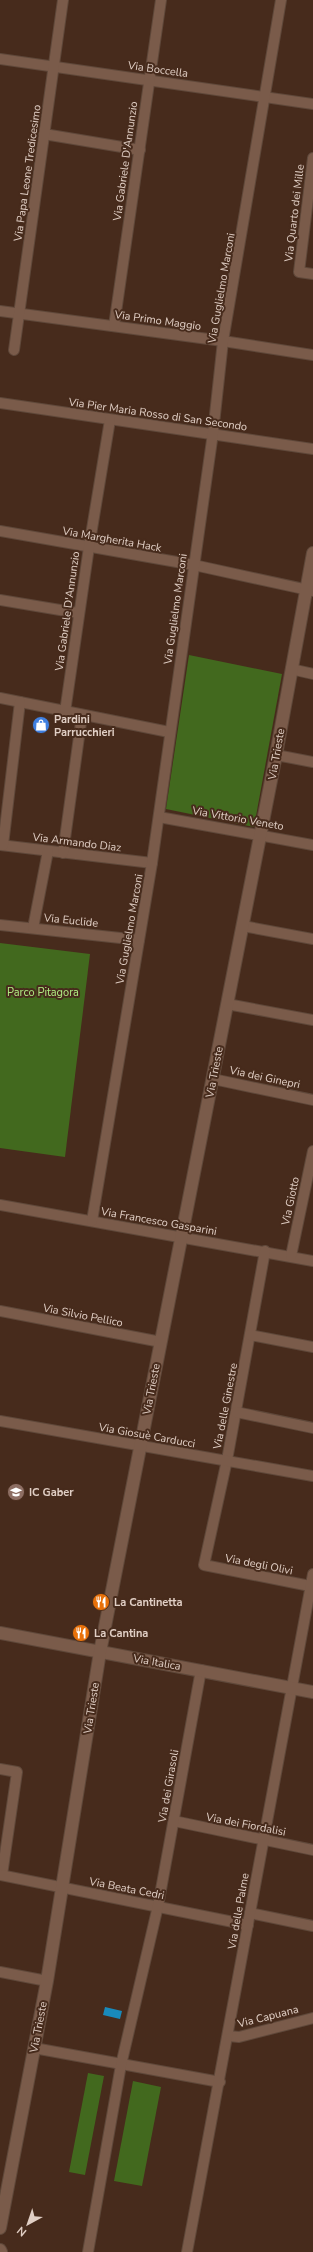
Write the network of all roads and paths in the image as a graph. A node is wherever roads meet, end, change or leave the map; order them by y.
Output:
1 (63, 0) edge
2 (161, 0) edge
3 (281, 0) edge
4 (0, 59) edge
5 (55, 66) junction
6 (148, 79) junction
7 (266, 97) junction
8 (313, 104) edge
9 (44, 134) junction
10 (140, 150) junction
11 (313, 163) edge
12 (313, 274) edge
13 (0, 311) edge
14 (18, 314) junction
15 (114, 326) junction
16 (223, 341) junction
17 (14, 350) dead end
18 (313, 355) edge
19 (0, 403) edge
20 (110, 420) junction
21 (213, 433) junction
22 (313, 449) edge
23 (0, 531) edge
24 (88, 547) junction
25 (313, 553) edge
26 (194, 565) junction
27 (309, 590) edge
28 (0, 600) edge
29 (78, 613) junction
30 (291, 669) junction
31 (313, 674) edge
32 (0, 698) edge
33 (20, 702) junction
34 (65, 712) junction
35 (82, 715) junction
36 (169, 732) junction
37 (276, 755) junction
38 (313, 762) edge
39 (159, 817) junction
40 (261, 834) junction
41 (1, 845) edge
42 (313, 845) edge
43 (48, 851) junction
44 (63, 853) junction
45 (152, 863) junction
46 (0, 925) edge
47 (243, 926) junction
48 (33, 928) junction
49 (313, 939) edge
50 (139, 940) junction
51 (227, 1004) junction
52 (313, 1020) edge
53 (213, 1079) junction
54 (313, 1100) edge
55 (312, 1157) edge
56 (0, 1205) edge
57 (92, 1221) junction
58 (180, 1238) junction
59 (265, 1251) junction
60 (290, 1256) junction
61 (313, 1261) edge
62 (0, 1311) edge
63 (250, 1335) junction
64 (161, 1342) junction
65 (313, 1347) edge
66 (236, 1412) junction
67 (0, 1421) edge
68 (313, 1428) edge
69 (140, 1447) junction
70 (227, 1460) junction
71 (313, 1476) edge
72 (204, 1565) joint
73 (313, 1574) edge
74 (310, 1586) junction
75 (0, 1633) edge
76 (100, 1652) junction
77 (201, 1670) junction
78 (293, 1688) junction
79 (313, 1692) edge
80 (0, 1769) edge
81 (174, 1821) junction
82 (263, 1840) junction
83 (313, 1850) edge
84 (1, 1875) edge
85 (62, 1887) junction
86 (158, 1906) junction
87 (250, 1913) junction
88 (248, 1925) junction
89 (313, 1926) edge
90 (0, 1972) edge
91 (47, 1982) junction
92 (312, 2016) edge
93 (228, 2036) junction
94 (34, 2048) junction
95 (122, 2065) junction
96 (220, 2082) junction
97 (0, 2228) edge
98 (88, 2252) edge
99 (187, 2252) edge

1 - 5 street, Via Papa Leone Tredicesimo
2 - 6 street, Via Gabriele D'Annunzio
3 - 7 street, Via Guglielmo Marconi
4 - 5 street, Via Boccella
5 - 6 street, Via Boccella
5 - 9 street, Via Papa Leone Tredicesimo
6 - 7 street, Via Boccella
6 - 10 street, Via Gabriele D'Annunzio
7 - 8 street, Via Boccella
7 - 16 street, Via Guglielmo Marconi
9 - 10 street
9 - 14 street, Via Papa Leone Tredicesimo
10 - 15 street, Via Gabriele D'Annunzio
11 - 12 street, Via Quarto dei Mille
13 - 14 street, Via Primo Maggio
14 - 15 street, Via Primo Maggio
14 - 17 street, Via Papa Leone Tredicesimo
15 - 16 street, Via Primo Maggio
16 - 18 street, Via Primo Maggio
16 - 21 street, Via Guglielmo Marconi
19 - 20 street, Via Pier Maria Rosso di San Secondo
20 - 21 street, Via Pier Maria Rosso di San Secondo
20 - 24 street, Via Gabriele D'Annunzio
21 - 22 street, Via Pier Maria Rosso di San Secondo
21 - 26 street, Via Guglielmo Marconi
23 - 24 street, Via Margherita Hack
24 - 26 street, Via Margherita Hack
24 - 29 street, Via Gabriele D'Annunzio
25 - 27 street, Via Trieste
26 - 27 street, Via Margherita Hack
26 - 36 street, Via Guglielmo Marconi
27 - 30 street, Via Trieste
28 - 29 street
29 - 34 street, Via Gabriele D'Annunzio
30 - 31 street
30 - 37 street, Via Trieste
32 - 33 street
33 - 34 street
33 - 41 street
34 - 35 street
35 - 36 street
35 - 44 street
36 - 39 street, Via Guglielmo Marconi
37 - 38 street
37 - 40 street, Via Trieste
39 - 40 street, Via Vittorio Veneto
39 - 45 street, Via Guglielmo Marconi
40 - 42 street, Via Vittorio Veneto
40 - 47 street, Via Trieste
41 - 43 street, Via Armando Diaz
43 - 44 street, Via Armando Diaz
43 - 48 street
44 - 45 street, Via Armando Diaz
45 - 50 street, Via Guglielmo Marconi
46 - 48 street, Via Euclide
47 - 49 street
47 - 51 street, Via Trieste
48 - 50 street, Via Euclide
50 - 57 street, Via Guglielmo Marconi
51 - 52 street
51 - 53 street, Via Trieste
53 - 54 street, Via dei Ginepri
53 - 58 street, Via Trieste
55 - 60 street, Via Giotto
56 - 57 street, Via Francesco Gasparini
57 - 58 street, Via Francesco Gasparini
58 - 59 street, Via Francesco Gasparini
58 - 64 street, Via Trieste
59 - 60 street, Via Francesco Gasparini
59 - 63 street, Via delle Ginestre
60 - 61 street, Via Francesco Gasparini
62 - 64 street, Via Silvio Pellico
63 - 65 street
63 - 66 street, Via delle Ginestre
64 - 69 street, Via Trieste
66 - 68 street
66 - 70 street, Via delle Ginestre
67 - 69 street, Via Giosuè Carducci
69 - 70 street, Via Giosuè Carducci
69 - 76 street, Via Trieste
70 - 71 street, Via Giosuè Carducci
70 - 72 street, Via delle Ginestre
72 - 74 street, Via degli Olivi
73 - 74 street, Via delle Palme
74 - 78 street, Via delle Palme
75 - 76 street, Via Italica
76 - 77 street, Via Italica
76 - 85 street, Via Trieste
77 - 78 street, Via Italica
77 - 81 street, Via dei Girasoli
78 - 79 street, Via Italica
78 - 82 street, Via delle Palme
80 - 84 street
81 - 82 street, Via dei Fiordalisi
81 - 86 street, Via dei Girasoli
82 - 83 street, Via dei Fiordalisi
82 - 87 street, Via delle Palme
84 - 85 street, Via Beata Cedri
85 - 86 street, Via Beata Cedri
85 - 91 street, Via Trieste
86 - 88 street, Via Beata Cedri
86 - 95 street, Via dei Girasoli
87 - 88 street, Via delle Palme
87 - 89 street
88 - 93 street, Via delle Palme
90 - 91 street
91 - 94 street, Via Trieste
92 - 93 street, Via Capuana
93 - 96 street, Via delle Palme
94 - 95 street
94 - 97 street, Via Trieste
95 - 96 street
95 - 98 street, Via dei Girasoli
96 - 99 street, Via delle Palme

